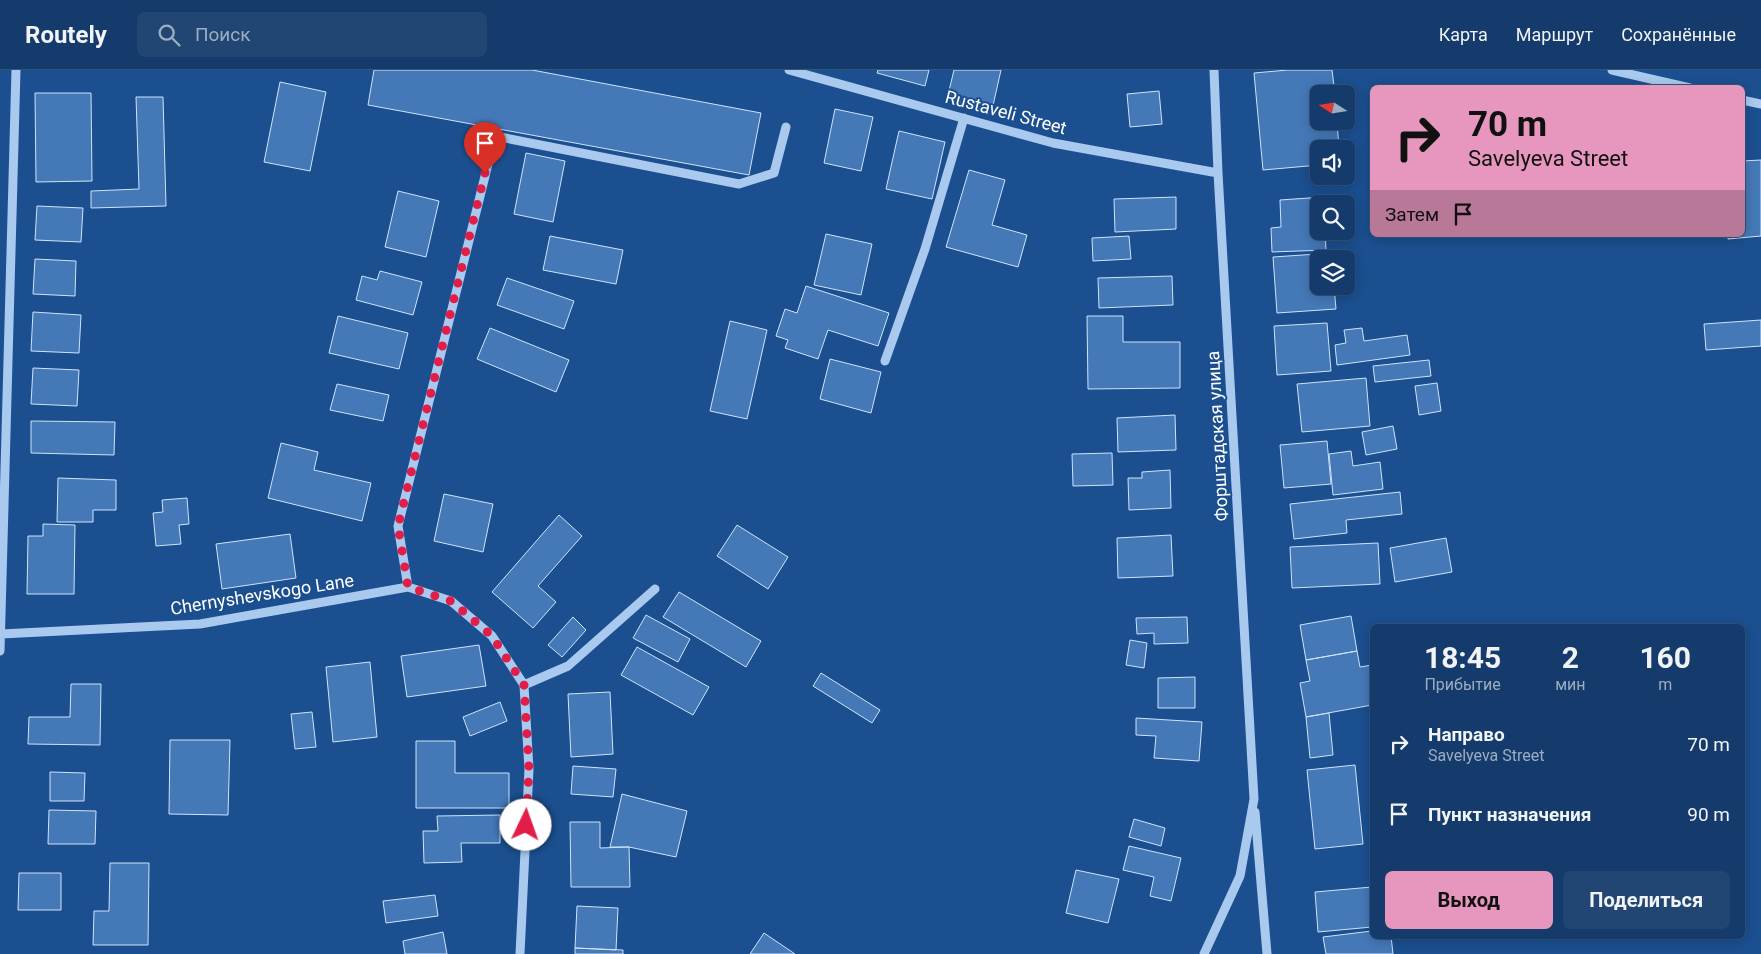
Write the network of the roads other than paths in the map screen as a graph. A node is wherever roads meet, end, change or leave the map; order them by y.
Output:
1 (16, 70) edge
2 (789, 70) edge
3 (1214, 70) edge
4 (1612, 70) edge
5 (1677, 85) edge
6 (1745, 101) edge
7 (1761, 104) edge
8 (964, 118) junction
9 (786, 127) dead end
10 (1218, 173) junction
11 (885, 361) dead end
12 (408, 587) junction
13 (655, 589) dead end
14 (0, 634) edge
15 (0, 651) edge
16 (524, 685) junction
17 (1254, 799) junction
18 (520, 954) edge
19 (1204, 954) edge
20 (1267, 954) edge

1 - 14 street
2 - 8 street, Rustaveli Street
3 - 10 street, Форштадская улица
4 - 5 street
6 - 7 street
8 - 10 street, Rustaveli Street
8 - 11 street
9 - 12 street
10 - 17 street, Форштадская улица
12 - 14 street, Chernyshevskogo Lane
12 - 16 street
13 - 16 street
14 - 15 street
16 - 18 street
17 - 19 street, Форштадская улица
17 - 20 street, Форштадская улица

